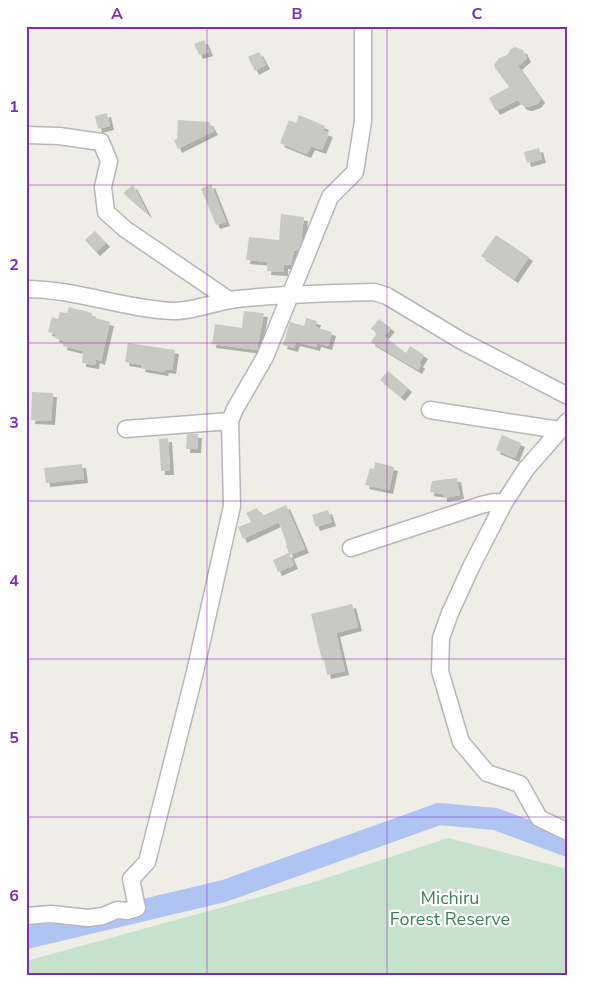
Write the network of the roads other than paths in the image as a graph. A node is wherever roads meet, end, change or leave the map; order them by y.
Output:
1 (362, 26) edge
2 (26, 135) edge
3 (26, 289) edge
4 (291, 295) junction
5 (229, 300) junction
6 (568, 396) edge
7 (430, 410) dead end
8 (230, 421) junction
9 (563, 426) edge
10 (126, 429) dead end
11 (504, 503) junction
12 (351, 548) dead end
13 (568, 832) edge
14 (26, 916) edge

1 - 4 street
2 - 5 street
3 - 5 street
4 - 5 street
4 - 6 street
4 - 8 street
7 - 9 street
8 - 10 street
8 - 14 street
9 - 11 street
11 - 12 street
11 - 13 street

